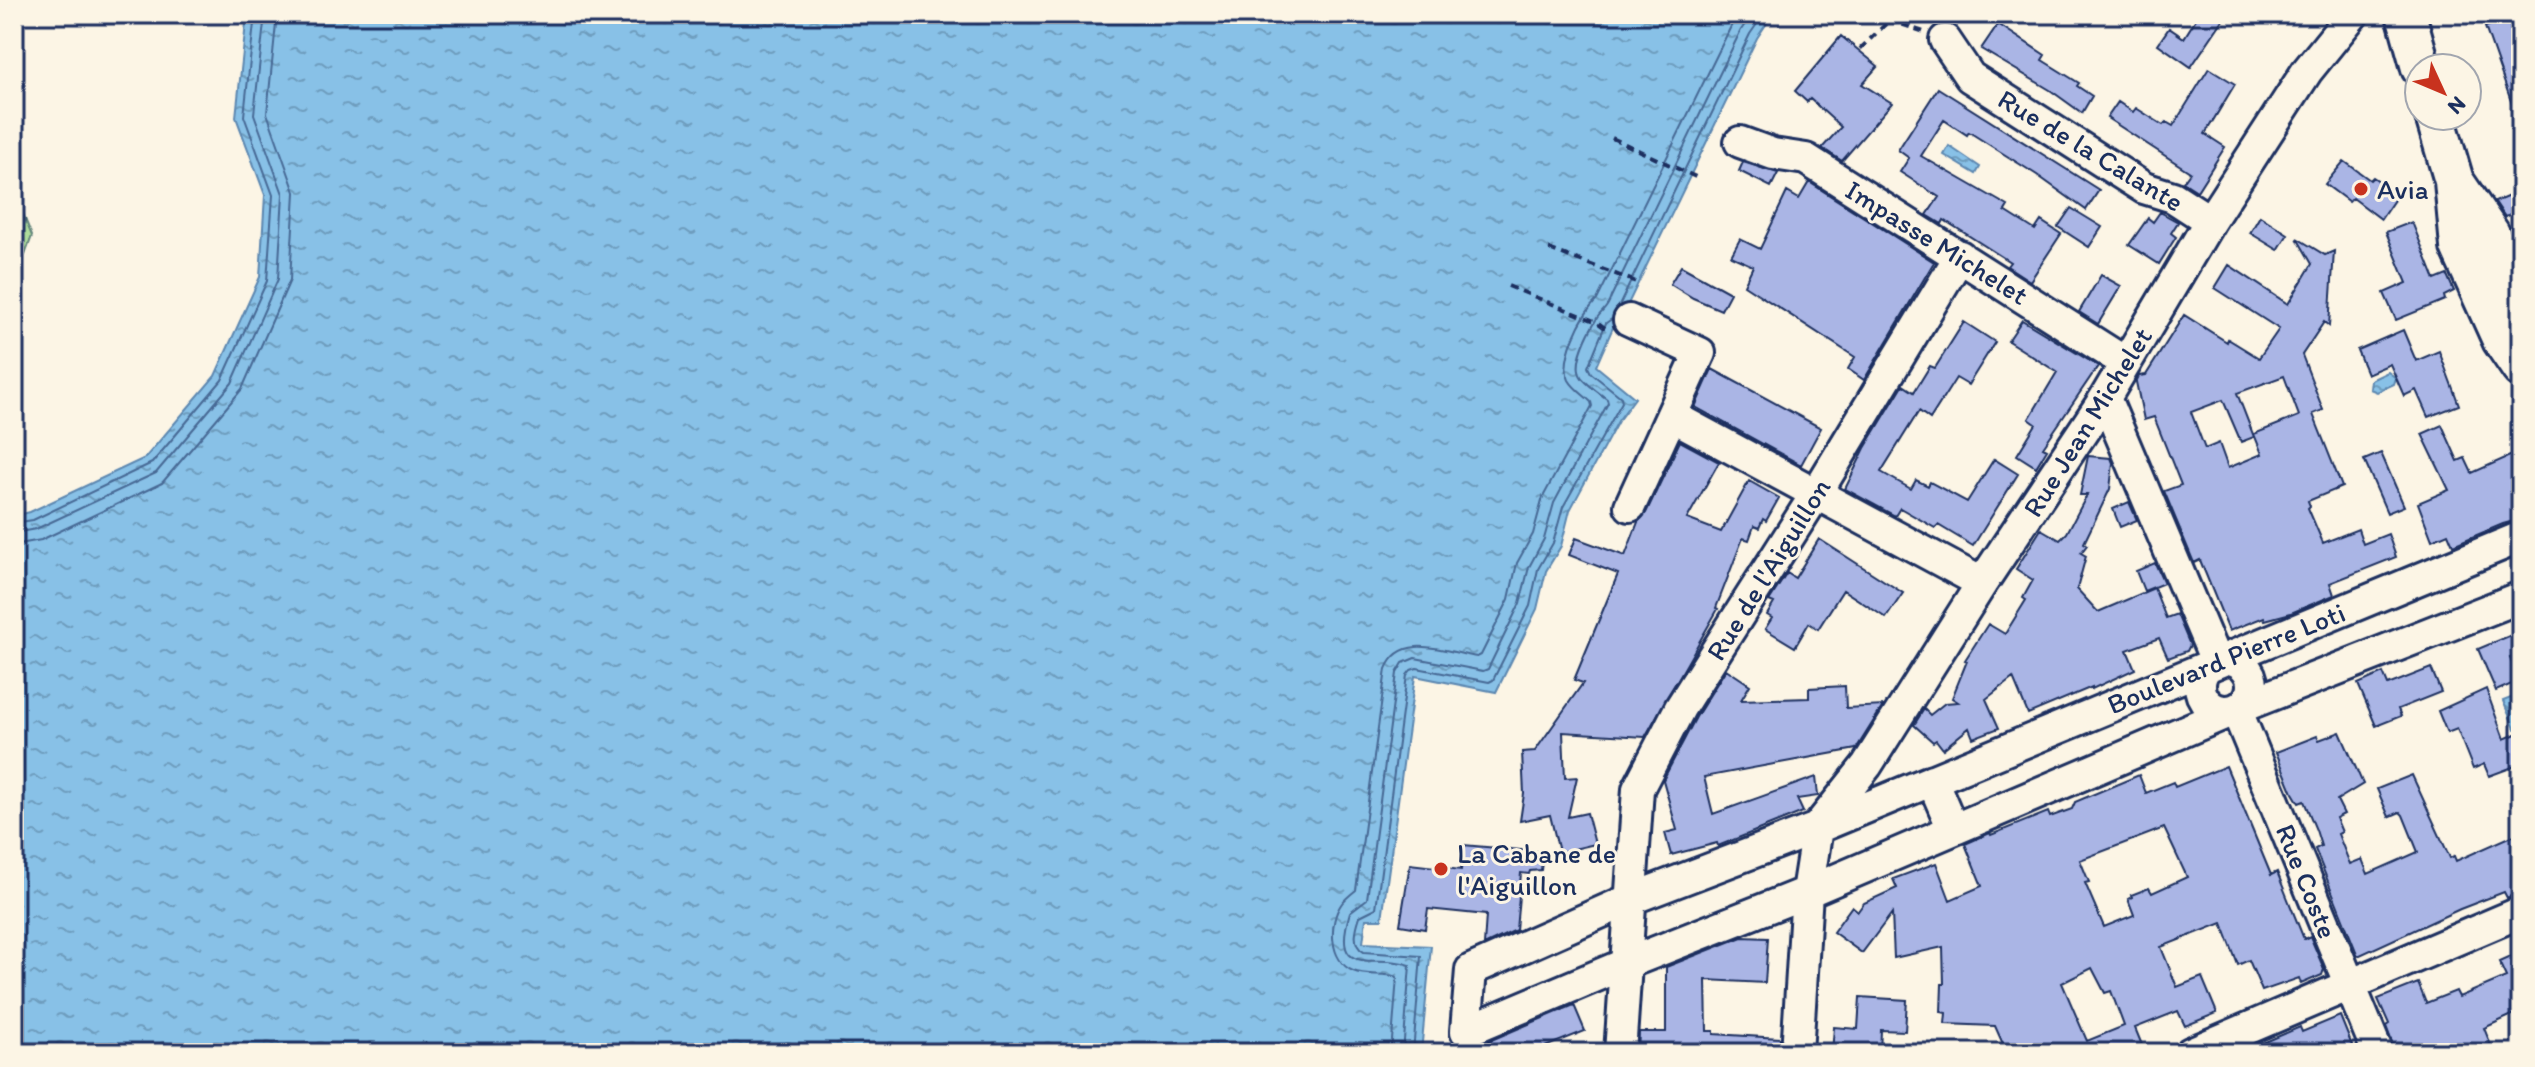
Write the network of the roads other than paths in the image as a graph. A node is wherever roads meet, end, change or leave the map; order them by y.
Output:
1 (2353, 14) edge
2 (2406, 14) edge
3 (1945, 40) road end
4 (2417, 52) edge
5 (2440, 132) edge
6 (1740, 142) dead end
7 (2454, 181) junction
8 (2210, 221) junction
9 (1960, 256) junction
10 (2521, 301) edge
11 (1620, 326) road end
12 (2126, 363) junction
13 (2521, 368) edge
14 (2105, 398) junction
15 (1672, 416) junction
16 (1816, 494) junction
17 (1630, 506) dead end
18 (2521, 537) edge
19 (1982, 583) junction
20 (2521, 597) edge
21 (2216, 661) junction
22 (2236, 709) junction
23 (1932, 780) junction
24 (1817, 828) junction
25 (1953, 829) junction
26 (1807, 892) junction
27 (1631, 899) junction
28 (2521, 912) edge
29 (1625, 964) junction
30 (2350, 985) junction
31 (1620, 1053) edge
32 (1797, 1053) edge
33 (2190, 1053) edge
34 (2378, 1053) edge

1 - 8 street, Rue Jean Michelet
2 - 4 main road
3 - 8 street, Rue de la Calante
5 - 7 main road
6 - 9 street, Impasse Michelet
7 - 10 main road
7 - 13 main road
8 - 12 street, Rue Jean Michelet
9 - 12 street, Impasse Michelet
9 - 16 street, Rue de l'Aiguillon
11 - 15 street
12 - 14 street, Rue Jean Michelet
14 - 19 street, Rue Jean Michelet
14 - 21 street
15 - 16 street
15 - 17 street
16 - 19 street
16 - 27 street, Rue de l'Aiguillon
18 - 21 street, Boulevard Pierre Loti
19 - 24 street, Rue Jean Michelet
20 - 22 street, Boulevard Pierre Loti
21 - 22 street
21 - 23 street, Boulevard Pierre Loti
22 - 25 street, Boulevard Pierre Loti
22 - 30 street, Rue Coste
23 - 24 street, Boulevard Pierre Loti
23 - 25 street
24 - 26 street
24 - 27 street, Boulevard Pierre Loti
25 - 26 street, Boulevard Pierre Loti
26 - 29 street, Boulevard Pierre Loti
26 - 32 street
27 - 29 street
27 - 29 street, Boulevard Pierre Loti
28 - 30 street
29 - 31 street
30 - 33 street
30 - 34 street, Rue Coste

